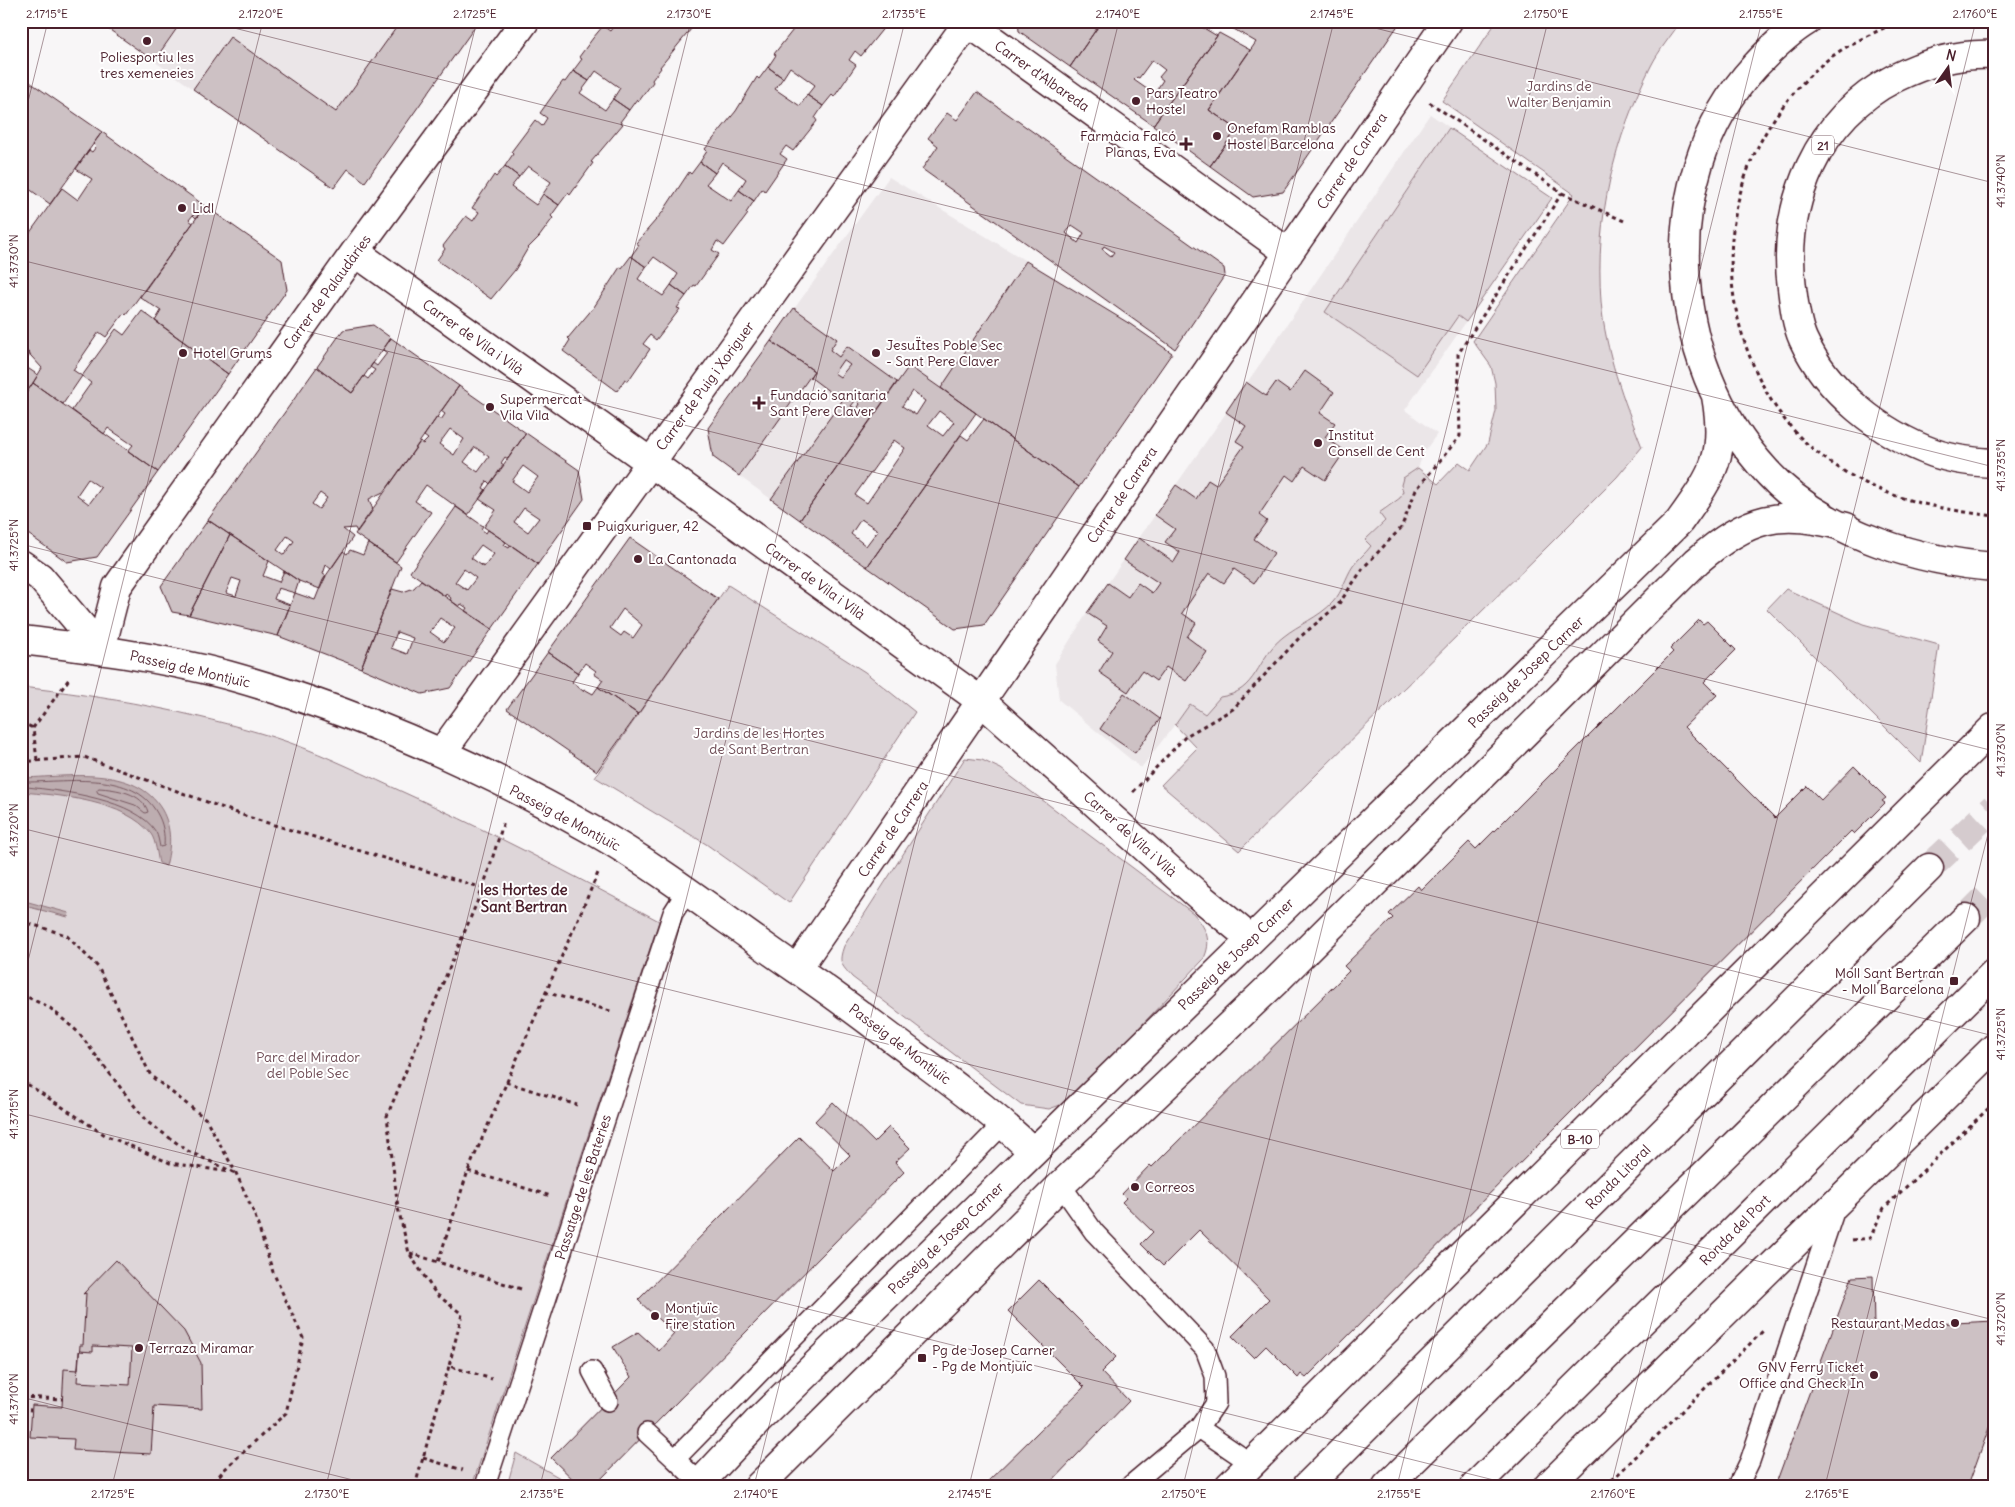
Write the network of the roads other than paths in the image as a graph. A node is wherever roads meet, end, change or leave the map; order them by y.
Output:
1 (525, 21) edge
2 (1448, 21) edge
3 (1788, 21) edge
4 (1808, 21) edge
5 (968, 22) edge
6 (1774, 46) junction
7 (1994, 55) edge
8 (355, 252) junction
9 (1289, 253) junction
10 (1716, 396) junction
11 (650, 462) junction
12 (1994, 463) edge
13 (1846, 527) junction
14 (21, 564) edge
15 (1959, 564) junction
16 (1994, 567) edge
17 (1994, 579) edge
18 (21, 640) edge
19 (100, 649) junction
20 (981, 701) junction
21 (1993, 728) edge
22 (442, 752) junction
23 (1929, 868) tunnel mouth
24 (687, 891) junction
25 (1966, 918) tunnel mouth
26 (1251, 939) junction
27 (797, 969) junction
28 (1994, 974) edge
29 (1994, 1048) edge
30 (1004, 1123) junction
31 (1033, 1152) junction
32 (1061, 1185) junction
33 (1837, 1203) junction
34 (592, 1372) dead end
35 (608, 1401) dead end
36 (1199, 1428) junction
37 (647, 1433) dead end
38 (675, 1459) junction
39 (1252, 1464) junction
40 (701, 1485) edge
41 (485, 1486) edge
42 (758, 1486) edge
43 (1130, 1486) edge
44 (1229, 1486) edge
45 (1307, 1486) edge
46 (1387, 1486) edge
47 (1476, 1486) edge
48 (1548, 1486) edge
49 (1738, 1486) edge

1 - 8 main road, Carrer de Palaudàries
2 - 9 main road, Carrer de Carrera
3 - 6 main road
4 - 6 main road
5 - 9 main road, Carrer d'Albareda
5 - 11 main road, Carrer de Puig i Xoriguer
6 - 10 main road
7 - 12 main road, 21
8 - 11 main road, Carrer de Vila i Vilà
8 - 19 main road, Carrer de Palaudàries
9 - 20 main road, Carrer de Carrera
10 - 13 main road
10 - 26 main road, Passeig de Josep Carner
11 - 20 main road, Carrer de Vila i Vilà
11 - 22 main road, Carrer de Puig i Xoriguer
13 - 15 main road
13 - 32 main road
14 - 19 main road
15 - 16 main road
15 - 17 main road
18 - 19 main road, Passeig de Montjuïc
19 - 22 main road, Passeig de Montjuïc
20 - 26 main road, Carrer de Vila i Vilà
20 - 27 main road, Carrer de Carrera
21 - 39 main road, B-10
22 - 24 main road, Passeig de Montjuïc
23 - 45 main road, Ronda Litoral
24 - 27 main road, Passeig de Montjuïc
24 - 41 lane, Passatge de les Bateries
25 - 46 main road
26 - 31 main road, Passeig de Josep Carner
27 - 30 main road, Passeig de Montjuïc
28 - 47 main road, Ronda del Port
29 - 33 main road
30 - 31 main road, Passeig de Montjuïc
30 - 38 lane
31 - 32 main road, Passeig de Montjuïc
31 - 40 main road, Passeig de Josep Carner
32 - 36 lane
32 - 42 main road
33 - 48 main road
33 - 49 lane
34 - 35 lane
36 - 39 lane
36 - 43 lane
37 - 38 lane
38 - 40 lane
39 - 44 main road, B-10

